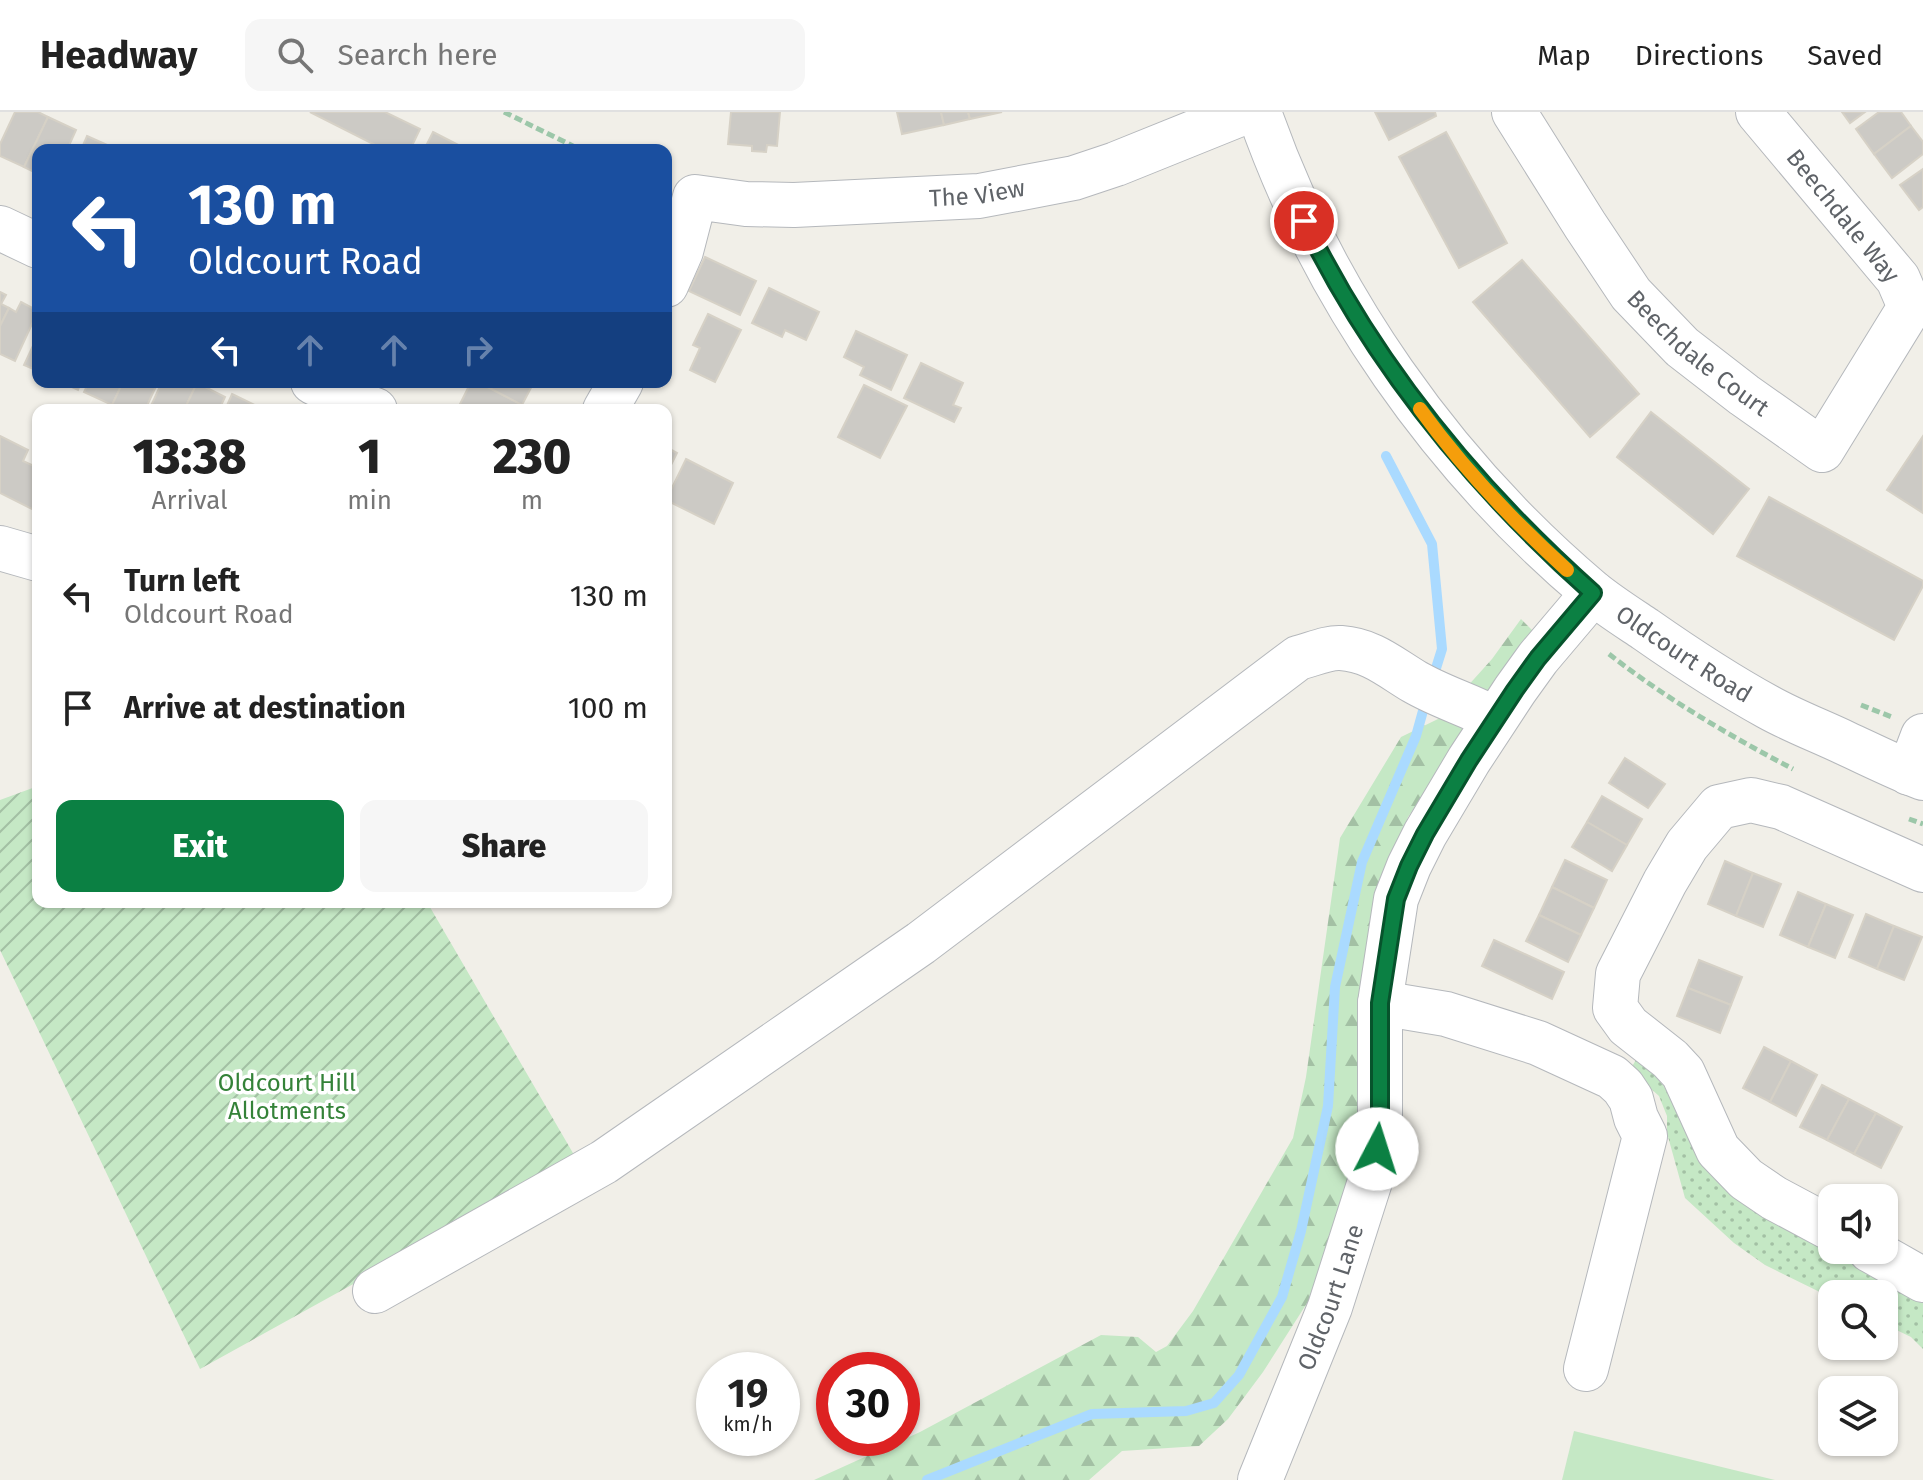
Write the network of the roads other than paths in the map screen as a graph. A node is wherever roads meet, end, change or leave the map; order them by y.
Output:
1 (1245, 112) edge
2 (1259, 112) edge
3 (1514, 112) edge
4 (1758, 112) edge
5 (680, 192) edge
6 (0, 228) edge
7 (32, 243) edge
8 (672, 271) edge
9 (1900, 326) joint
10 (325, 388) edge
11 (358, 404) edge
12 (0, 548) edge
13 (32, 557) edge
14 (1593, 593) junction
15 (1495, 719) junction
16 (1912, 751) edge
17 (1923, 870) edge
18 (1380, 1003) junction
19 (1818, 1222) edge
20 (1895, 1264) edge
21 (1923, 1280) edge
22 (375, 1291) dead end
23 (1586, 1369) dead end
24 (1260, 1480) edge

1 - 5 street, The View
2 - 14 street, Oldcourt Road
3 - 9 street, Beechdale Court
4 - 9 street, Beechdale Way
5 - 8 street, The View
6 - 7 street
10 - 11 street
12 - 13 street
14 - 15 street, Oldcourt Lane
14 - 16 street, Oldcourt Road
15 - 18 street, Oldcourt Lane
15 - 22 street
17 - 19 street
18 - 23 street
18 - 24 street, Oldcourt Lane
20 - 21 street

